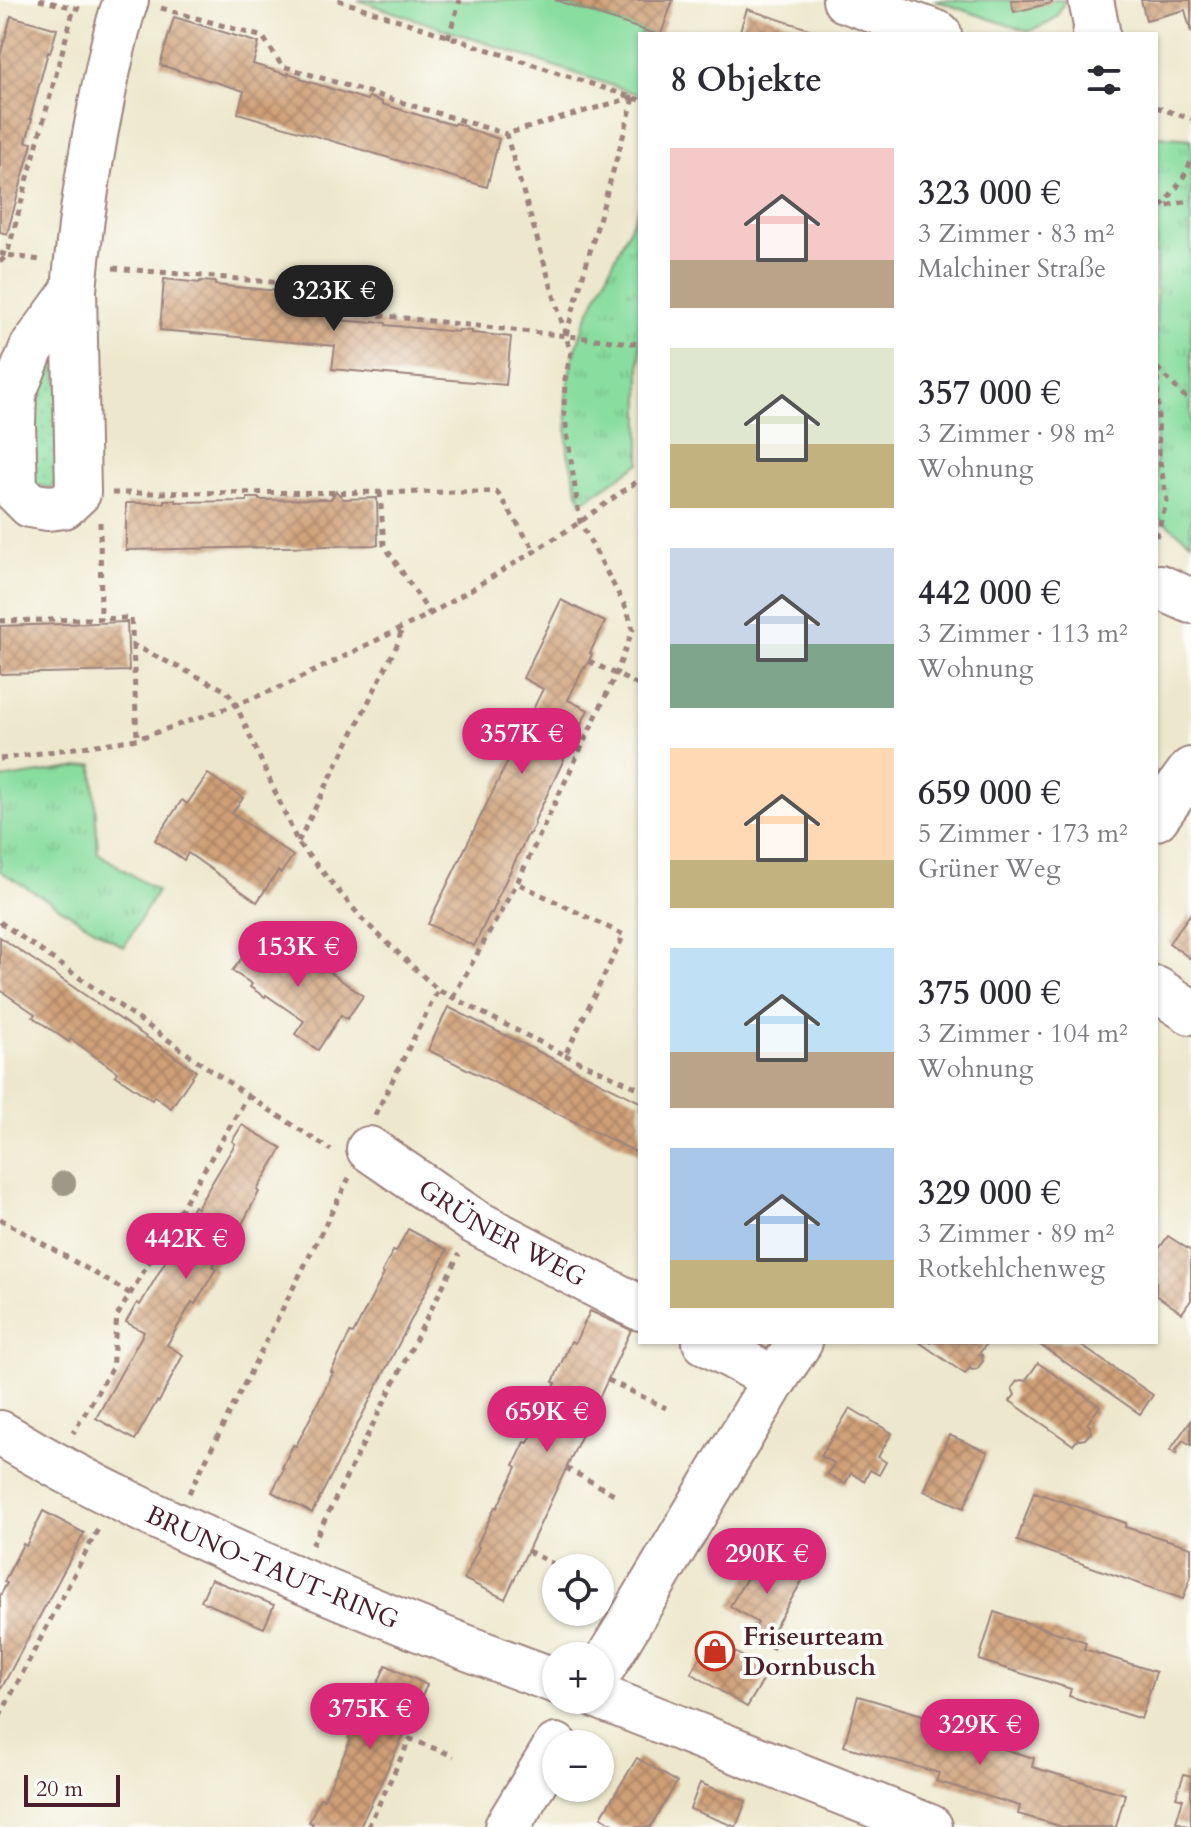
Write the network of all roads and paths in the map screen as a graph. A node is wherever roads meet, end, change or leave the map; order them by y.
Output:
1 (39, 0) edge
2 (338, 0) edge
3 (460, 0) edge
4 (845, 0) edge
5 (1091, 0) edge
6 (131, 7) edge
7 (74, 8) junction
8 (933, 32) edge
9 (1096, 32) edge
10 (448, 38) junction
11 (637, 98) edge
12 (1158, 108) edge
13 (1191, 119) edge
14 (506, 134) junction
15 (1191, 160) edge
16 (1191, 200) edge
17 (1159, 208) edge
18 (3, 254) edge
19 (0, 262) edge
20 (75, 278) junction
21 (566, 336) junction
22 (638, 344) edge
23 (1158, 369) edge
24 (1191, 403) edge
25 (1158, 412) edge
26 (638, 480) edge
27 (380, 492) junction
28 (100, 493) dead end
29 (100, 508) dead end
30 (580, 522) junction
31 (1158, 525) edge
32 (535, 551) junction
33 (430, 614) junction
34 (101, 619) junction
35 (0, 621) edge
36 (402, 627) junction
37 (133, 645) junction
38 (589, 661) dead end
39 (616, 674) junction
40 (638, 685) edge
41 (236, 705) junction
42 (137, 739) junction
43 (0, 759) edge
44 (1191, 770) edge
45 (1158, 815) edge
46 (298, 843) junction
47 (517, 883) junction
48 (0, 922) edge
49 (438, 990) junction
50 (1158, 990) edge
51 (453, 997) junction
52 (1191, 1012) edge
53 (565, 1055) junction
54 (638, 1088) edge
55 (248, 1096) junction
56 (359, 1146) junction
57 (0, 1219) edge
58 (475, 1222) junction
59 (131, 1294) junction
60 (638, 1307) edge
61 (709, 1344) edge
62 (799, 1344) edge
63 (775, 1379) junction
64 (608, 1380) dead end
65 (666, 1408) dead end
66 (0, 1433) edge
67 (67, 1443) dead end
68 (566, 1468) dead end
69 (614, 1494) dead end
70 (184, 1503) dead end
71 (101, 1522) dead end
72 (528, 1551) dead end
73 (306, 1557) dead end
74 (542, 1558) edge
75 (614, 1649) edge
76 (542, 1676) edge
77 (614, 1703) edge
78 (0, 1716) edge
79 (454, 1756) dead end
80 (542, 1770) edge
81 (368, 1827) edge
82 (507, 1827) edge
83 (930, 1827) edge

1 - 7 path
2 - 10 path
3 - 10 path
4 - 8 street
5 - 9 street
6 - 7 path
6 - 14 path
6 - 20 street
7 - 18 path
10 - 11 path
11 - 14 path
11 - 21 path
12 - 13 path
14 - 21 path
15 - 17 path
16 - 17 path
18 - 19 path
18 - 20 path
20 - 21 path
21 - 22 path
21 - 30 path
23 - 24 path
25 - 31 path
26 - 30 path
27 - 28 path
27 - 32 path
27 - 33 path
29 - 34 path
30 - 32 path
30 - 39 path
32 - 33 path
33 - 36 path
34 - 35 path
34 - 37 path
36 - 41 path
36 - 46 path
37 - 41 path
37 - 42 path
38 - 39 path
39 - 40 path
39 - 47 path
41 - 42 path
41 - 46 path
42 - 43 path
44 - 45 street
46 - 49 path
47 - 51 path
47 - 53 path
48 - 55 path
49 - 51 path
49 - 56 path
50 - 52 street
51 - 53 path
53 - 54 path
55 - 56 path
55 - 59 path
56 - 58 street, GRÜNER WEG
56 - 70 path
57 - 59 path
58 - 60 street, GRÜNER WEG
58 - 73 path
59 - 67 path
61 - 63 street
62 - 63 street
63 - 75 street
64 - 65 path
66 - 76 street, BRUNO-TAUT-RING
68 - 69 path
71 - 78 path
72 - 74 path
77 - 83 street
79 - 81 path
80 - 82 street

